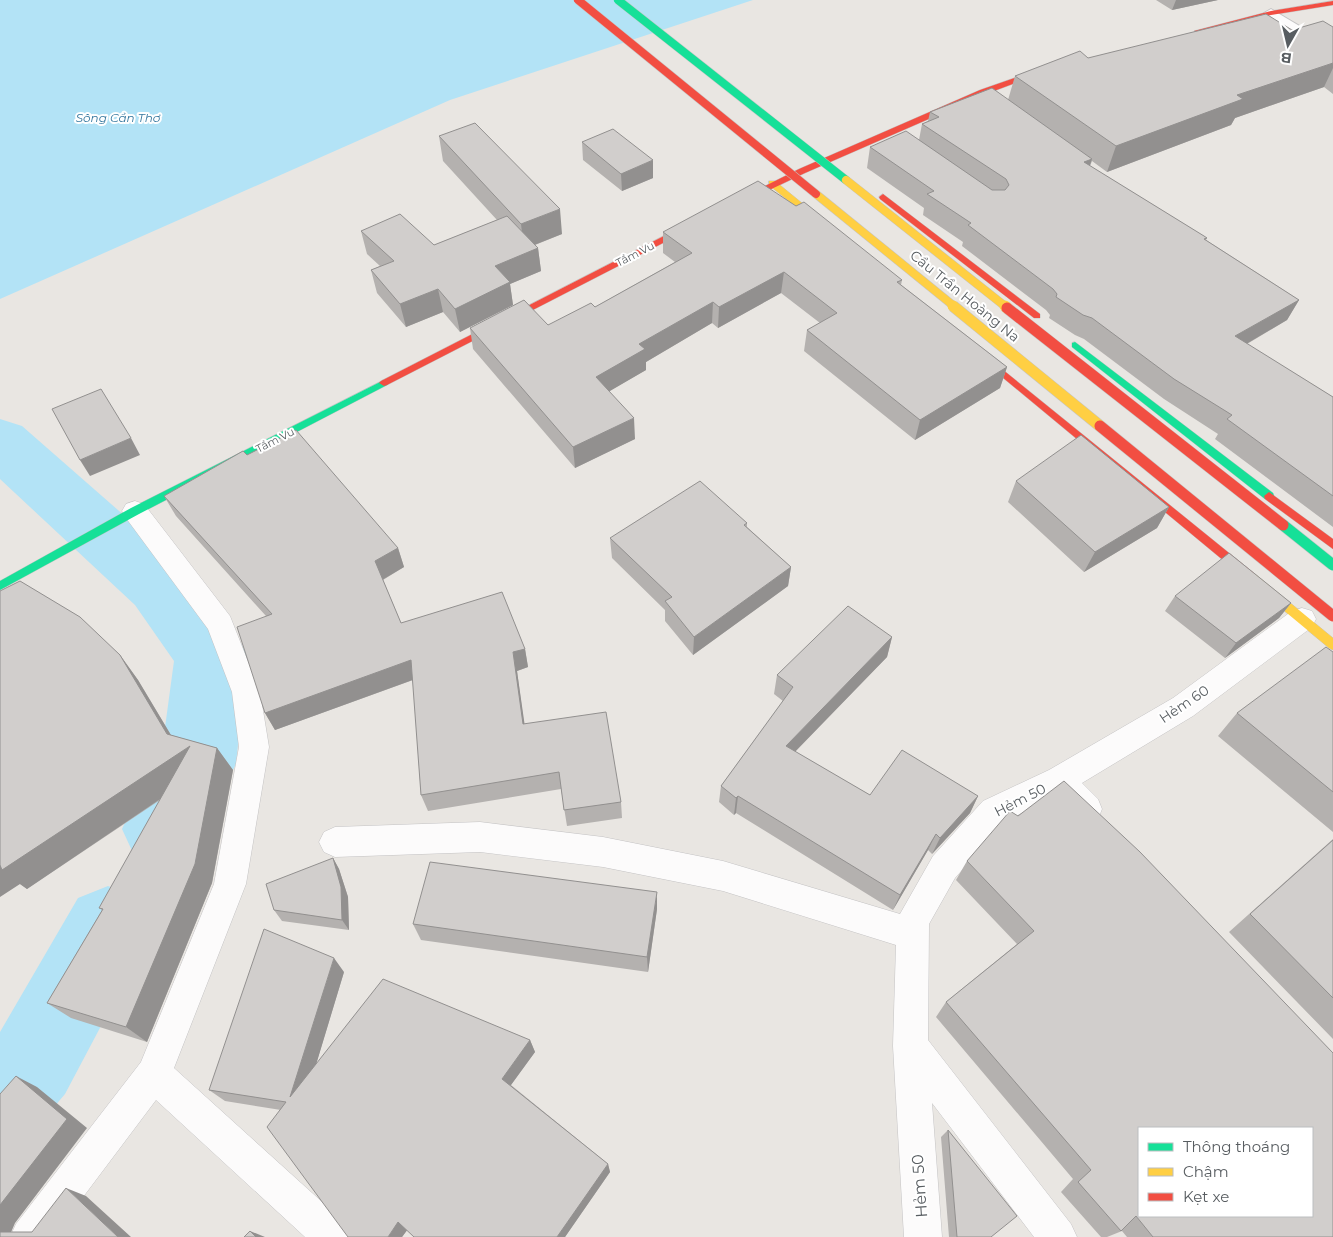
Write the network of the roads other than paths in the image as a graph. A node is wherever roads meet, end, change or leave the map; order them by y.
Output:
1 (578, 0) edge
2 (618, 0) edge
3 (1333, 3) edge
4 (1271, 13) junction
5 (1185, 35) edge
6 (1333, 52) edge
7 (1060, 66) edge
8 (890, 132) junction
9 (905, 144) edge
10 (832, 158) junction
11 (772, 183) junction
12 (833, 234) edge
13 (1043, 321) dead end
14 (1067, 339) dead end
15 (964, 341) edge
16 (134, 512) junction
17 (1333, 545) edge
18 (1333, 565) edge
19 (0, 586) edge
20 (1333, 616) edge
21 (1302, 620) junction
22 (1333, 645) edge
23 (1060, 780) junction
24 (1108, 830) edge
25 (335, 842) dead end
26 (913, 934) junction
27 (910, 1046) junction
28 (154, 1074) junction
29 (29, 1237) edge
30 (330, 1237) edge
31 (922, 1237) edge
32 (1058, 1237) edge

1 - 20 main road, Cầu Trần Hoàng Na, bridge
2 - 18 main road, Cầu Trần Hoàng Na, bridge
3 - 4 main road
4 - 5 main road
4 - 6 lane
7 - 8 main road, Tầm Vu
8 - 9 lane
8 - 10 main road, Tầm Vu
10 - 11 main road, Tầm Vu
10 - 13 main road
11 - 12 main road
11 - 16 main road, Tầm Vu
14 - 17 main road
15 - 21 main road
16 - 19 main road, Tầm Vu
16 - 28 street
21 - 22 main road
21 - 23 street, Hẻm 60
23 - 24 street, Hẻm 50
23 - 26 street, Hẻm 50
25 - 26 street
26 - 27 street, Hẻm 50
27 - 31 street, Hẻm 50
27 - 32 street
28 - 29 street
28 - 30 street

